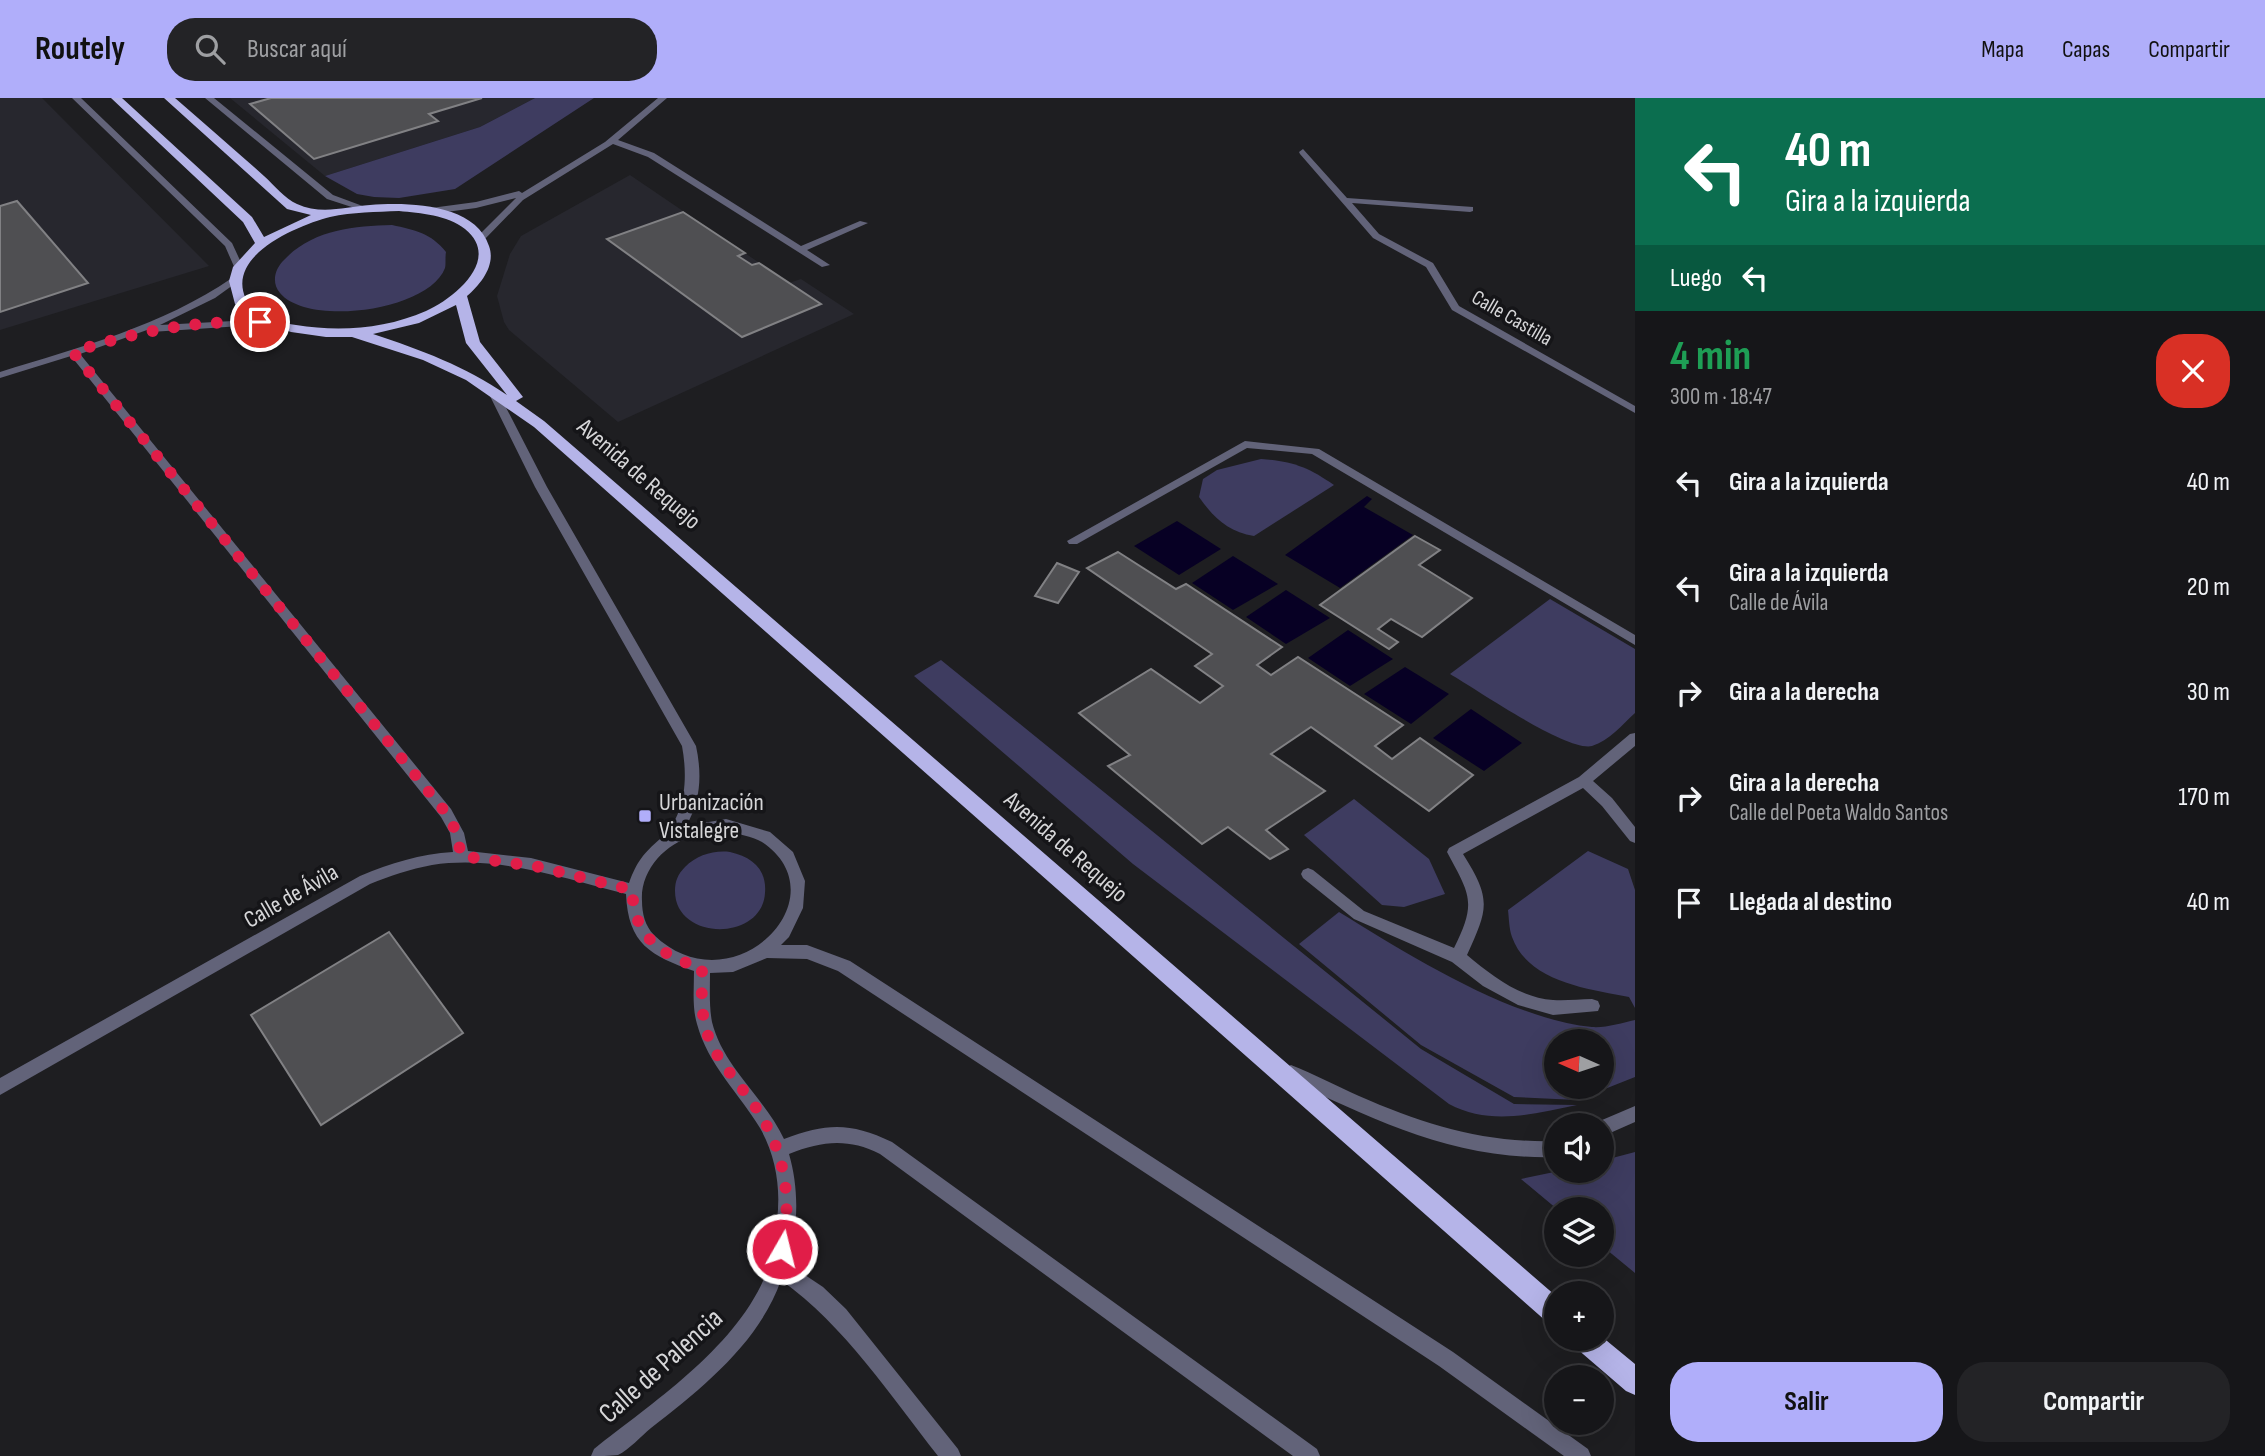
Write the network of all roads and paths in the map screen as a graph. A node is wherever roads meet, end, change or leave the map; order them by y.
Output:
1 (76, 98) edge
2 (116, 98) edge
3 (169, 98) edge
4 (209, 98) edge
5 (663, 98) edge
6 (612, 141) junction
7 (1303, 152) dead end
8 (534, 188) junction
9 (1345, 200) junction
10 (364, 208) junction
11 (1470, 209) dead end
12 (431, 211) junction
13 (325, 215) junction
14 (863, 223) dead end
15 (481, 238) junction
16 (261, 243) junction
17 (801, 249) junction
18 (825, 265) dead end
19 (237, 274) junction
20 (461, 297) junction
21 (268, 322) junction
22 (355, 333) junction
23 (119, 337) junction
24 (73, 352) junction
25 (0, 375) edge
26 (492, 390) junction
27 (1635, 410) edge
28 (539, 425) junction
29 (1073, 541) dead end
30 (1635, 641) edge
31 (1635, 738) edge
32 (1584, 781) junction
33 (669, 837) junction
34 (1635, 837) edge
35 (461, 856) junction
36 (1308, 874) dead end
37 (633, 890) junction
38 (764, 951) junction
39 (1458, 957) junction
40 (702, 967) junction
41 (1592, 1006) dead end
42 (1275, 1066) junction
43 (0, 1087) edge
44 (1635, 1114) edge
45 (1614, 1123) edge
46 (779, 1149) junction
47 (1544, 1149) edge
48 (778, 1267) junction
49 (1544, 1302) edge
50 (1599, 1351) edge
51 (1635, 1382) edge
52 (601, 1456) edge
53 (951, 1456) edge
54 (1310, 1456) edge
55 (1581, 1456) edge

1 - 19 street
2 - 16 highway
3 - 13 highway
4 - 10 street
5 - 6 street
6 - 8 street
6 - 17 street
7 - 9 street, Calle Castilla
8 - 12 street
8 - 15 street
9 - 11 street
9 - 27 street, Calle Castilla
10 - 12 highway
10 - 13 highway
12 - 15 highway
13 - 16 highway
14 - 17 street
15 - 20 highway
16 - 19 highway
17 - 18 street
19 - 21 highway
19 - 23 street
20 - 22 highway
20 - 28 highway, Avenida de Requejo
21 - 22 highway
21 - 23 street
22 - 26 highway, Avenida de Requejo
23 - 24 street
24 - 25 street
24 - 35 street
26 - 28 highway, Avenida de Requejo
26 - 33 street
28 - 42 highway, Avenida de Requejo
29 - 30 street
31 - 32 street
32 - 34 street
32 - 39 street
33 - 37 street
33 - 38 street
35 - 37 street, Calle de Ávila
35 - 43 street, Calle de Ávila
36 - 39 street
37 - 40 street
38 - 40 street
38 - 55 street
39 - 41 street
40 - 46 street, Calle de Palencia
42 - 47 street
42 - 49 highway, Avenida de Requejo
44 - 45 street
46 - 48 street, Calle de Palencia
46 - 54 street
48 - 52 street, Calle de Palencia
48 - 53 street
50 - 51 highway

